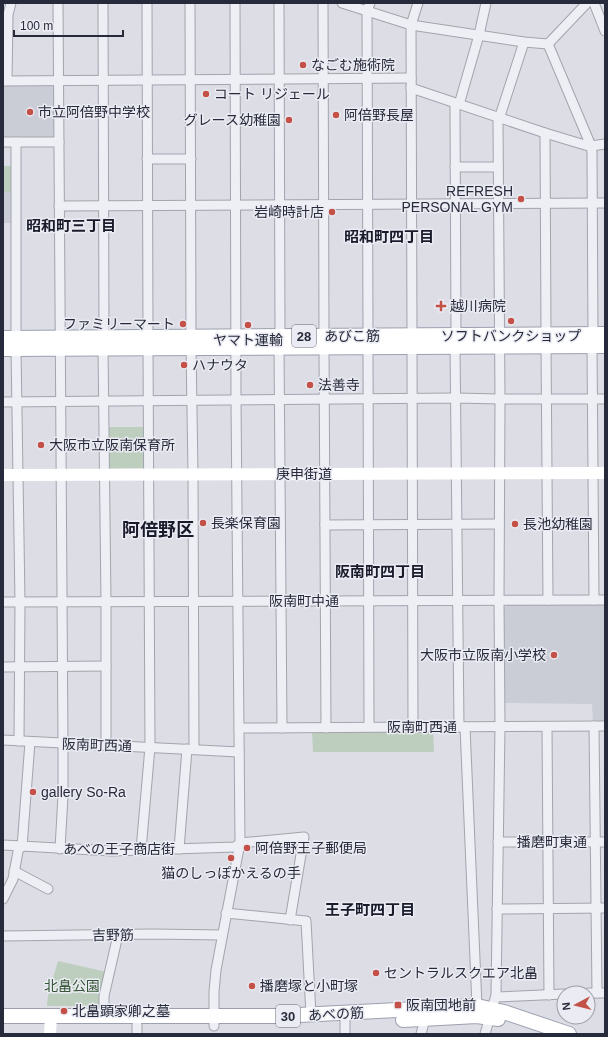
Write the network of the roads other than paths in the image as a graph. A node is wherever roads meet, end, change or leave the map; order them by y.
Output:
1 (11, 3) edge
2 (58, 3) edge
3 (103, 3) edge
4 (147, 3) edge
5 (190, 3) edge
6 (235, 3) edge
7 (279, 3) edge
8 (323, 3) edge
9 (342, 3) edge
10 (418, 3) edge
11 (486, 3) edge
12 (587, 3) edge
13 (594, 3) edge
14 (369, 7) edge
15 (6, 16) edge
16 (411, 25) junction
17 (605, 31) edge
18 (479, 35) junction
19 (524, 42) junction
20 (548, 44) junction
21 (235, 79) junction
22 (280, 79) junction
23 (324, 79) junction
24 (367, 79) junction
25 (5, 80) edge
26 (59, 80) junction
27 (103, 80) junction
28 (147, 80) junction
29 (190, 80) junction
30 (411, 83) junction
31 (457, 104) junction
32 (499, 118) junction
33 (545, 133) junction
34 (3, 142) edge
35 (16, 142) junction
36 (59, 142) junction
37 (605, 144) edge
38 (591, 146) junction
39 (147, 159) junction
40 (191, 159) junction
41 (455, 166) junction
42 (498, 167) junction
43 (592, 203) junction
44 (605, 203) edge
45 (412, 204) junction
46 (455, 204) junction
47 (498, 204) junction
48 (546, 204) junction
49 (148, 205) junction
50 (191, 205) junction
51 (235, 205) junction
52 (281, 205) junction
53 (324, 205) junction
54 (368, 205) junction
55 (59, 206) junction
56 (103, 206) junction
57 (546, 340) junction
58 (599, 340) edge
59 (368, 341) junction
60 (412, 341) junction
61 (456, 341) junction
62 (499, 341) junction
63 (104, 342) junction
64 (148, 342) junction
65 (191, 342) junction
66 (236, 342) junction
67 (280, 342) junction
68 (324, 342) junction
69 (9, 343) edge
70 (60, 343) junction
71 (368, 398) junction
72 (412, 398) junction
73 (456, 398) junction
74 (280, 399) junction
75 (324, 399) junction
76 (500, 399) junction
77 (547, 399) junction
78 (594, 399) junction
79 (605, 399) edge
80 (149, 400) junction
81 (192, 400) junction
82 (236, 400) junction
83 (61, 401) junction
84 (105, 401) junction
85 (3, 402) edge
86 (17, 402) junction
87 (499, 472) junction
88 (547, 472) junction
89 (368, 473) junction
90 (457, 473) junction
91 (599, 473) edge
92 (149, 474) junction
93 (193, 474) junction
94 (237, 474) junction
95 (280, 474) junction
96 (325, 474) junction
97 (413, 474) junction
98 (3, 475) edge
99 (18, 475) junction
100 (62, 475) junction
101 (105, 475) junction
102 (412, 524) junction
103 (457, 524) junction
104 (499, 524) junction
105 (325, 525) junction
106 (368, 525) junction
107 (548, 600) junction
108 (594, 600) junction
109 (605, 600) edge
110 (281, 601) junction
111 (325, 601) junction
112 (369, 601) junction
113 (412, 601) junction
114 (458, 601) junction
115 (499, 601) junction
116 (3, 602) edge
117 (20, 602) junction
118 (62, 602) junction
119 (106, 602) junction
120 (150, 602) junction
121 (193, 602) junction
122 (238, 602) junction
123 (63, 666) junction
124 (106, 666) junction
125 (3, 667) edge
126 (19, 667) junction
127 (594, 726) junction
128 (605, 726) edge
129 (369, 727) junction
130 (413, 727) junction
131 (462, 727) junction
132 (500, 727) junction
133 (547, 727) junction
134 (239, 728) junction
135 (282, 728) junction
136 (326, 728) junction
137 (3, 740) edge
138 (19, 741) junction
139 (30, 742) junction
140 (63, 744) junction
141 (106, 746) junction
142 (150, 747) junction
143 (191, 749) junction
144 (239, 752) junction
145 (498, 842) junction
146 (548, 842) junction
147 (600, 842) edge
148 (3, 845) edge
149 (238, 845) junction
150 (21, 846) junction
151 (60, 849) junction
152 (179, 849) junction
153 (141, 850) junction
154 (14, 871) junction
155 (48, 889) dead end
156 (3, 899) edge
157 (497, 908) junction
158 (548, 908) junction
159 (601, 908) edge
160 (226, 913) junction
161 (290, 920) junction
162 (118, 935) junction
163 (222, 935) junction
164 (3, 936) edge
165 (597, 993) edge
166 (549, 995) junction
167 (556, 995) edge
168 (477, 1006) junction
169 (493, 1008) junction
170 (311, 1015) junction
171 (3, 1016) edge
172 (104, 1016) junction
173 (214, 1017) junction
174 (425, 1019) junction
175 (346, 1023) edge
176 (3, 1025) edge
177 (51, 1025) edge
178 (137, 1030) edge
179 (421, 1034) edge
180 (485, 1034) edge
181 (542, 1034) edge
182 (569, 1034) edge

1 - 15 street
2 - 26 street
3 - 27 street
4 - 28 street
5 - 29 street
6 - 21 street
7 - 22 street
8 - 23 street
9 - 14 street
10 - 16 street
11 - 18 street
12 - 20 street
13 - 17 street
14 - 16 street
14 - 24 street
15 - 25 street
16 - 18 street
16 - 30 street
18 - 19 street
18 - 31 street
19 - 20 street
19 - 32 street
20 - 38 street
21 - 22 street
21 - 29 street
21 - 51 street
22 - 23 street
22 - 52 street
23 - 24 street
23 - 53 street
24 - 30 street
24 - 54 street
25 - 26 street
26 - 27 street
26 - 36 street
27 - 28 street
27 - 56 street
28 - 29 street
28 - 39 street
29 - 40 street
30 - 31 street
30 - 45 street
31 - 32 street
31 - 41 street
32 - 33 street
32 - 42 street
33 - 38 street
33 - 48 street
34 - 35 street
35 - 36 street
35 - 69 street
36 - 55 street
37 - 38 street
38 - 43 street
39 - 40 street
39 - 49 street
40 - 50 street
41 - 42 street
41 - 46 street
42 - 47 street
43 - 44 street
43 - 48 street
43 - 58 street
45 - 46 street
45 - 54 street
45 - 60 street
46 - 47 street
46 - 61 street
47 - 48 street
47 - 62 street
48 - 57 street
49 - 50 street
49 - 56 street
49 - 64 street
50 - 51 street
50 - 65 street
51 - 52 street
51 - 66 street
52 - 53 street
52 - 67 street
53 - 54 street
53 - 68 street
54 - 59 street
55 - 56 street
55 - 70 street
56 - 63 street
57 - 58 main road, あびこ筋 / 28
57 - 62 main road, あびこ筋 / 28
57 - 77 street
58 - 78 street
59 - 60 main road, あびこ筋 / 28
59 - 68 main road, あびこ筋 / 28
59 - 71 street
60 - 61 main road, あびこ筋 / 28
60 - 72 street
61 - 62 main road, あびこ筋 / 28
61 - 73 street
62 - 76 street
63 - 64 main road, あびこ筋 / 28
63 - 70 main road, あびこ筋 / 28
63 - 84 street
64 - 65 main road, あびこ筋 / 28
64 - 80 street
65 - 66 main road, あびこ筋 / 28
65 - 81 street
66 - 67 main road, あびこ筋 / 28
66 - 82 street
67 - 68 main road, あびこ筋 / 28
67 - 74 street
68 - 75 street
69 - 70 main road, あびこ筋 / 28
69 - 86 street
70 - 83 street
71 - 72 street
71 - 75 street
71 - 89 street
72 - 73 street
72 - 97 street
73 - 76 street
73 - 90 street
74 - 75 street
74 - 82 street
74 - 95 street
75 - 96 street
76 - 77 street
76 - 87 street
77 - 78 street
77 - 88 street
78 - 79 street
78 - 91 street
80 - 81 street
80 - 84 street
80 - 92 street
81 - 82 street
81 - 93 street
82 - 94 street
83 - 84 street
83 - 86 street
83 - 100 street
84 - 101 street
85 - 86 street
86 - 99 street
87 - 88 street, 庚申街道
87 - 90 street, 庚申街道
87 - 104 street
88 - 91 street, 庚申街道
88 - 107 street
89 - 96 street, 庚申街道
89 - 97 street, 庚申街道
89 - 106 street
90 - 97 street, 庚申街道
90 - 103 street
91 - 108 street
92 - 93 street, 庚申街道
92 - 101 street, 庚申街道
92 - 120 street
93 - 94 street, 庚申街道
93 - 121 street
94 - 95 street, 庚申街道
94 - 122 street
95 - 96 street, 庚申街道
95 - 110 street
96 - 105 street
97 - 102 street
98 - 99 street, 庚申街道
99 - 100 street, 庚申街道
99 - 117 street
100 - 101 street, 庚申街道
100 - 118 street
101 - 119 street
102 - 103 street
102 - 106 street
102 - 113 street
103 - 104 street
103 - 114 street
104 - 115 street
105 - 106 street
105 - 111 street
106 - 112 street
107 - 108 street, 阪南町中通
107 - 115 street, 阪南町中通
108 - 109 street, 阪南町中通
110 - 111 street, 阪南町中通
110 - 122 street, 阪南町中通
110 - 135 street
111 - 112 street, 阪南町中通
111 - 136 street
112 - 113 street, 阪南町中通
112 - 129 street
113 - 114 street, 阪南町中通
113 - 130 street
114 - 115 street, 阪南町中通
114 - 131 street
115 - 132 street
116 - 117 street, 阪南町中通
117 - 118 street, 阪南町中通
117 - 126 street
118 - 119 street, 阪南町中通
118 - 123 street
119 - 120 street, 阪南町中通
119 - 124 street
120 - 121 street, 阪南町中通
120 - 142 street
121 - 122 street, 阪南町中通
121 - 143 street
122 - 134 street
123 - 124 street
123 - 126 street
123 - 140 street
124 - 141 street
125 - 126 street
126 - 138 street
127 - 128 street, 阪南町西通
127 - 133 street, 阪南町西通
127 - 147 street
129 - 130 street, 阪南町西通
129 - 136 street, 阪南町西通
130 - 131 street, 阪南町西通
131 - 132 street, 阪南町西通
131 - 168 street
132 - 133 street, 阪南町西通
132 - 145 street
133 - 146 street
134 - 135 street, 阪南町西通
134 - 144 street
135 - 136 street, 阪南町西通
137 - 138 street, 阪南町西通
138 - 139 street, 阪南町西通
139 - 140 street, 阪南町西通
139 - 150 street
140 - 141 street, 阪南町西通
140 - 151 street
141 - 142 street, 阪南町西通
142 - 143 street, 阪南町西通
142 - 153 street
143 - 144 street, 阪南町西通
143 - 152 street
144 - 149 street
145 - 146 street, 播磨町東通
145 - 157 street
146 - 147 street, 播磨町東通
146 - 158 street
147 - 159 street
148 - 150 street, あべの王子商店街
149 - 152 street, あべの王子商店街
149 - 160 street
149 - 161 street, あべの王子商店街
150 - 151 street, あべの王子商店街
150 - 154 street
151 - 153 street, あべの王子商店街
152 - 153 street, あべの王子商店街
154 - 155 street
154 - 156 street
157 - 158 street
157 - 169 street
158 - 159 street
158 - 166 street
159 - 165 street
160 - 161 street
160 - 163 street
161 - 170 street
162 - 163 street, 吉野筋
162 - 164 street, 吉野筋
162 - 172 street
163 - 173 street
166 - 167 street
166 - 169 street
168 - 169 main road, あべの筋 / 30
168 - 175 main road, あべの筋 / 30
169 - 174 main road, あべの筋 / 30
169 - 180 street
169 - 181 main road, あべの筋 / 30
169 - 182 main road, あべの筋 / 30
170 - 173 main road, あべの筋 / 30
170 - 175 main road, あべの筋 / 30
171 - 177 main road, あべの筋 / 30
172 - 173 main road, あべの筋 / 30
172 - 177 main road, あべの筋 / 30
173 - 175 main road, あべの筋 / 30
173 - 178 main road, あべの筋 / 30
174 - 175 main road, あべの筋 / 30
174 - 179 street
176 - 177 main road, あべの筋 / 30
177 - 178 main road, あべの筋 / 30

